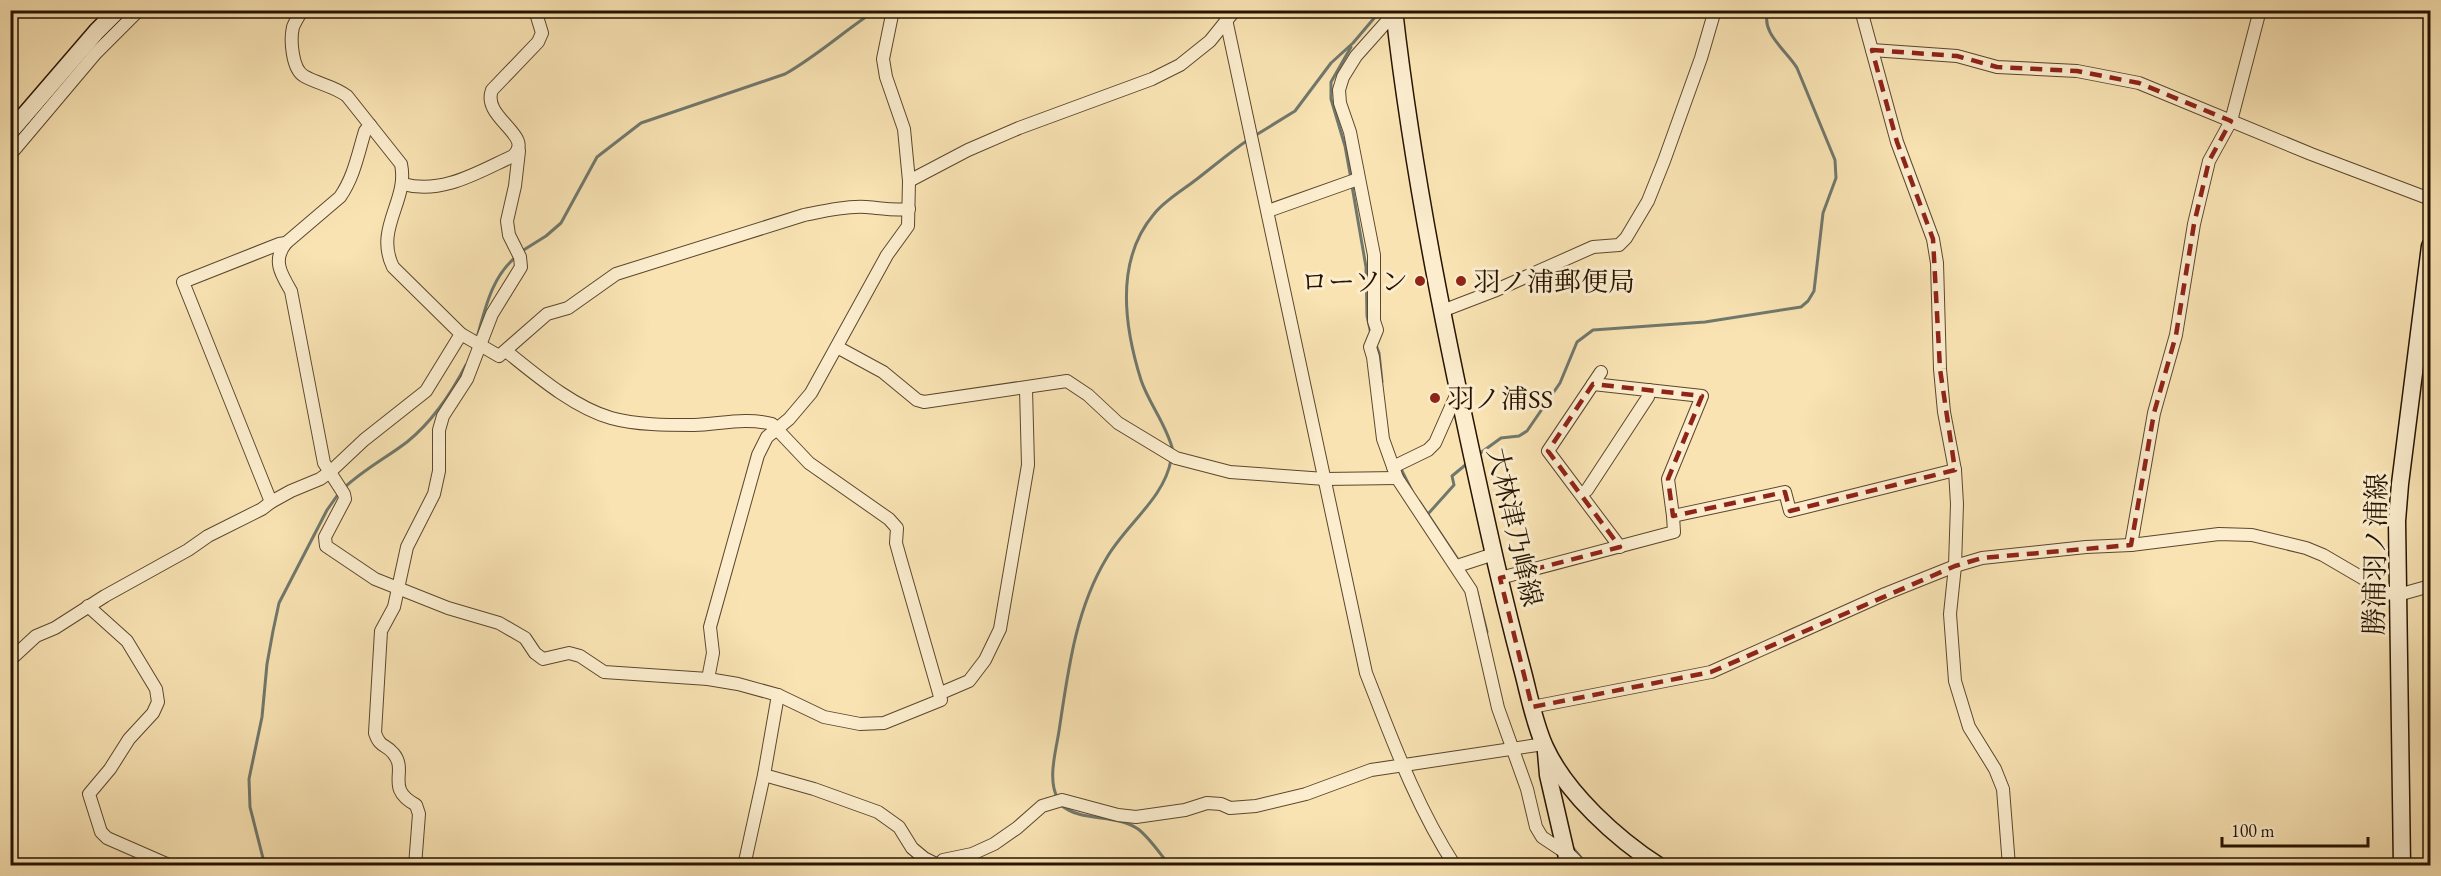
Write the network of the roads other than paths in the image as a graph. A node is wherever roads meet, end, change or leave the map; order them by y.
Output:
1 (118, 10) edge
2 (139, 10) edge
3 (302, 10) edge
4 (535, 10) edge
5 (892, 10) edge
6 (1715, 10) edge
7 (1861, 10) edge
8 (2260, 10) edge
9 (1395, 11) edge
10 (1229, 14) edge
11 (1872, 50) junction
12 (2231, 121) junction
13 (370, 125) junction
14 (10, 132) edge
15 (519, 151) junction
16 (10, 154) edge
17 (1353, 180) junction
18 (909, 181) junction
19 (403, 184) junction
20 (2430, 200) edge
21 (909, 209) junction
22 (1268, 211) junction
23 (286, 243) junction
24 (2430, 246) edge
25 (1442, 311) junction
26 (461, 334) junction
27 (481, 346) junction
28 (837, 347) junction
29 (506, 351) junction
30 (1601, 372) dead end
31 (1593, 384) junction
32 (1026, 389) junction
33 (1649, 390) junction
34 (1458, 391) junction
35 (777, 429) junction
36 (1955, 470) junction
37 (330, 472) junction
38 (1395, 473) junction
39 (1325, 479) junction
40 (1581, 494) junction
41 (271, 502) junction
42 (1673, 516) junction
43 (2131, 545) junction
44 (1620, 547) junction
45 (1494, 554) junction
46 (1457, 566) junction
47 (1955, 566) junction
48 (1500, 578) junction
49 (2430, 586) edge
50 (399, 588) junction
51 (2398, 595) junction
52 (88, 606) junction
53 (10, 660) edge
54 (708, 679) junction
55 (941, 693) junction
56 (778, 695) junction
57 (1532, 708) junction
58 (1545, 746) junction
59 (1517, 749) junction
60 (1402, 764) junction
61 (764, 775) junction
62 (1568, 858) edge
63 (938, 865) edge
64 (171, 866) edge
65 (415, 866) edge
66 (744, 866) edge
67 (1455, 866) edge
68 (1581, 866) edge
69 (1659, 866) edge
70 (2009, 866) edge
71 (2402, 866) edge

1 - 14 main road
2 - 16 street
3 - 13 street
4 - 15 street
5 - 18 street
6 - 25 street
7 - 11 street
8 - 12 street
9 - 17 street
9 - 25 main road, 大林津乃峰線
10 - 18 street
10 - 22 street
11 - 12 street
11 - 36 street
12 - 20 street
12 - 43 street
13 - 19 street
13 - 23 street
15 - 19 street
15 - 27 street
17 - 22 street
17 - 38 street
18 - 21 street
19 - 26 street
21 - 28 street
21 - 29 street
22 - 39 street
23 - 37 street
23 - 41 street
24 - 51 main road, 勝浦羽ノ浦線
25 - 34 main road, 大林津乃峰線
26 - 27 street
26 - 37 street
27 - 29 street
27 - 50 street
28 - 32 street
28 - 35 street
29 - 35 street
30 - 31 street
31 - 33 street
31 - 40 street
32 - 39 street
32 - 55 street
33 - 40 street
33 - 42 street
34 - 38 street
34 - 45 main road, 大林津乃峰線
35 - 54 street
35 - 55 street
36 - 42 street
36 - 47 street
37 - 41 street
37 - 50 street
38 - 39 street
38 - 46 street
39 - 60 street
40 - 44 street
41 - 52 street
42 - 44 street
43 - 47 street
43 - 51 street
44 - 48 street
45 - 46 street
45 - 48 main road, 大林津乃峰線
46 - 59 street
47 - 57 street
47 - 70 street
48 - 57 main road, 大林津乃峰線
49 - 51 street
50 - 54 street
50 - 65 street
51 - 71 main road, 勝浦羽ノ浦線
52 - 53 street
52 - 64 street
54 - 56 street
55 - 56 street
56 - 61 street
57 - 58 main road, 大林津乃峰線
58 - 59 street
58 - 62 main road
58 - 69 main road, 大林津乃峰線
59 - 60 street
59 - 62 street
60 - 63 street
60 - 67 street
61 - 63 street
61 - 66 street
62 - 68 street

